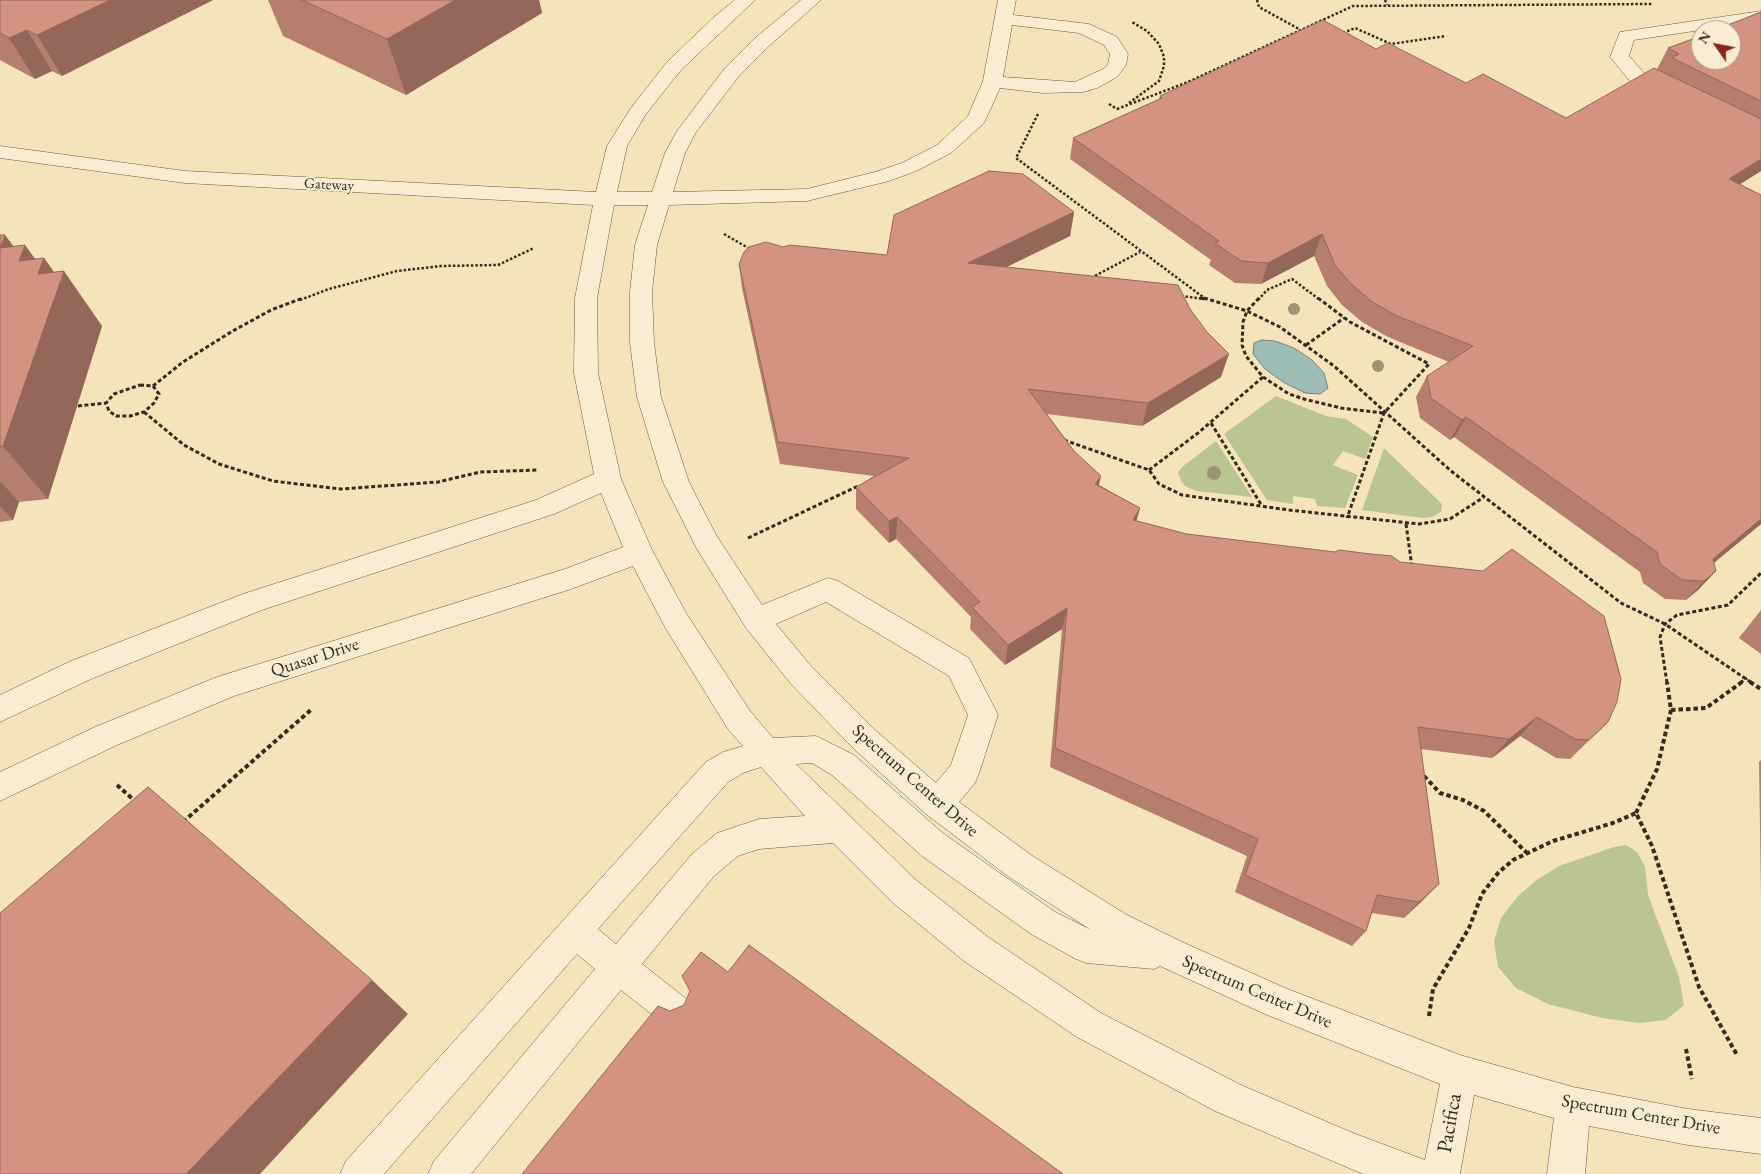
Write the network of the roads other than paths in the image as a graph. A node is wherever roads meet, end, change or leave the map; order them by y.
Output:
1 (746, 0) edge
2 (812, 0) edge
3 (1005, 10) edge
4 (1761, 16) edge
5 (993, 81) junction
6 (1688, 102) edge
7 (0, 152) edge
8 (604, 198) junction
9 (660, 198) junction
10 (608, 479) junction
11 (639, 552) junction
12 (756, 620) junction
13 (0, 709) edge
14 (765, 752) junction
15 (0, 787) edge
16 (937, 804) junction
17 (838, 828) junction
18 (575, 932) junction
19 (1168, 953) junction
20 (618, 967) junction
21 (681, 1016) edge
22 (1460, 1073) junction
23 (1573, 1105) junction
24 (1761, 1136) edge
25 (359, 1174) edge
26 (447, 1174) edge
27 (1415, 1174) edge
28 (1441, 1174) edge
29 (1566, 1174) edge

1 - 8 street
2 - 9 street, Spectrum Center Drive
3 - 5 street, Gateway
3 - 5 street
4 - 6 street
5 - 9 street, Gateway
7 - 8 street, Gateway
8 - 9 street, Gateway
8 - 10 street
9 - 12 street, Spectrum Center Drive
10 - 11 street
10 - 13 street
11 - 14 street
11 - 15 street, Quasar Drive
12 - 16 street, Spectrum Center Drive
12 - 16 street
14 - 17 street
14 - 18 street
14 - 19 street
16 - 19 street, Spectrum Center Drive
17 - 20 street
17 - 27 street
18 - 20 street
18 - 25 street
19 - 22 street, Spectrum Center Drive
20 - 21 street
20 - 26 street
22 - 23 street, Spectrum Center Drive
22 - 28 street, Pacifica
23 - 24 street, Spectrum Center Drive
23 - 29 street

